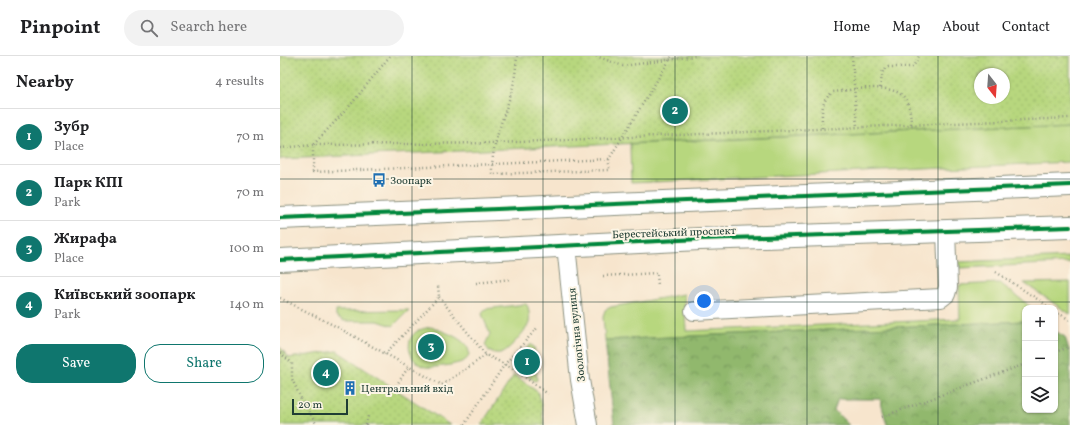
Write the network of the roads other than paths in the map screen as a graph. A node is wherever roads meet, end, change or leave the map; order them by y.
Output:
1 (1070, 185) edge
2 (280, 218) edge
3 (1070, 227) edge
4 (946, 231) junction
5 (566, 246) junction
6 (280, 260) edge
7 (694, 311) dead end
8 (588, 425) edge

1 - 2 main road
3 - 4 main road, Берестейський проспект
4 - 5 main road, Берестейський проспект
4 - 7 street
5 - 6 main road, Берестейський проспект
5 - 8 street, Зоологічна вулиця

